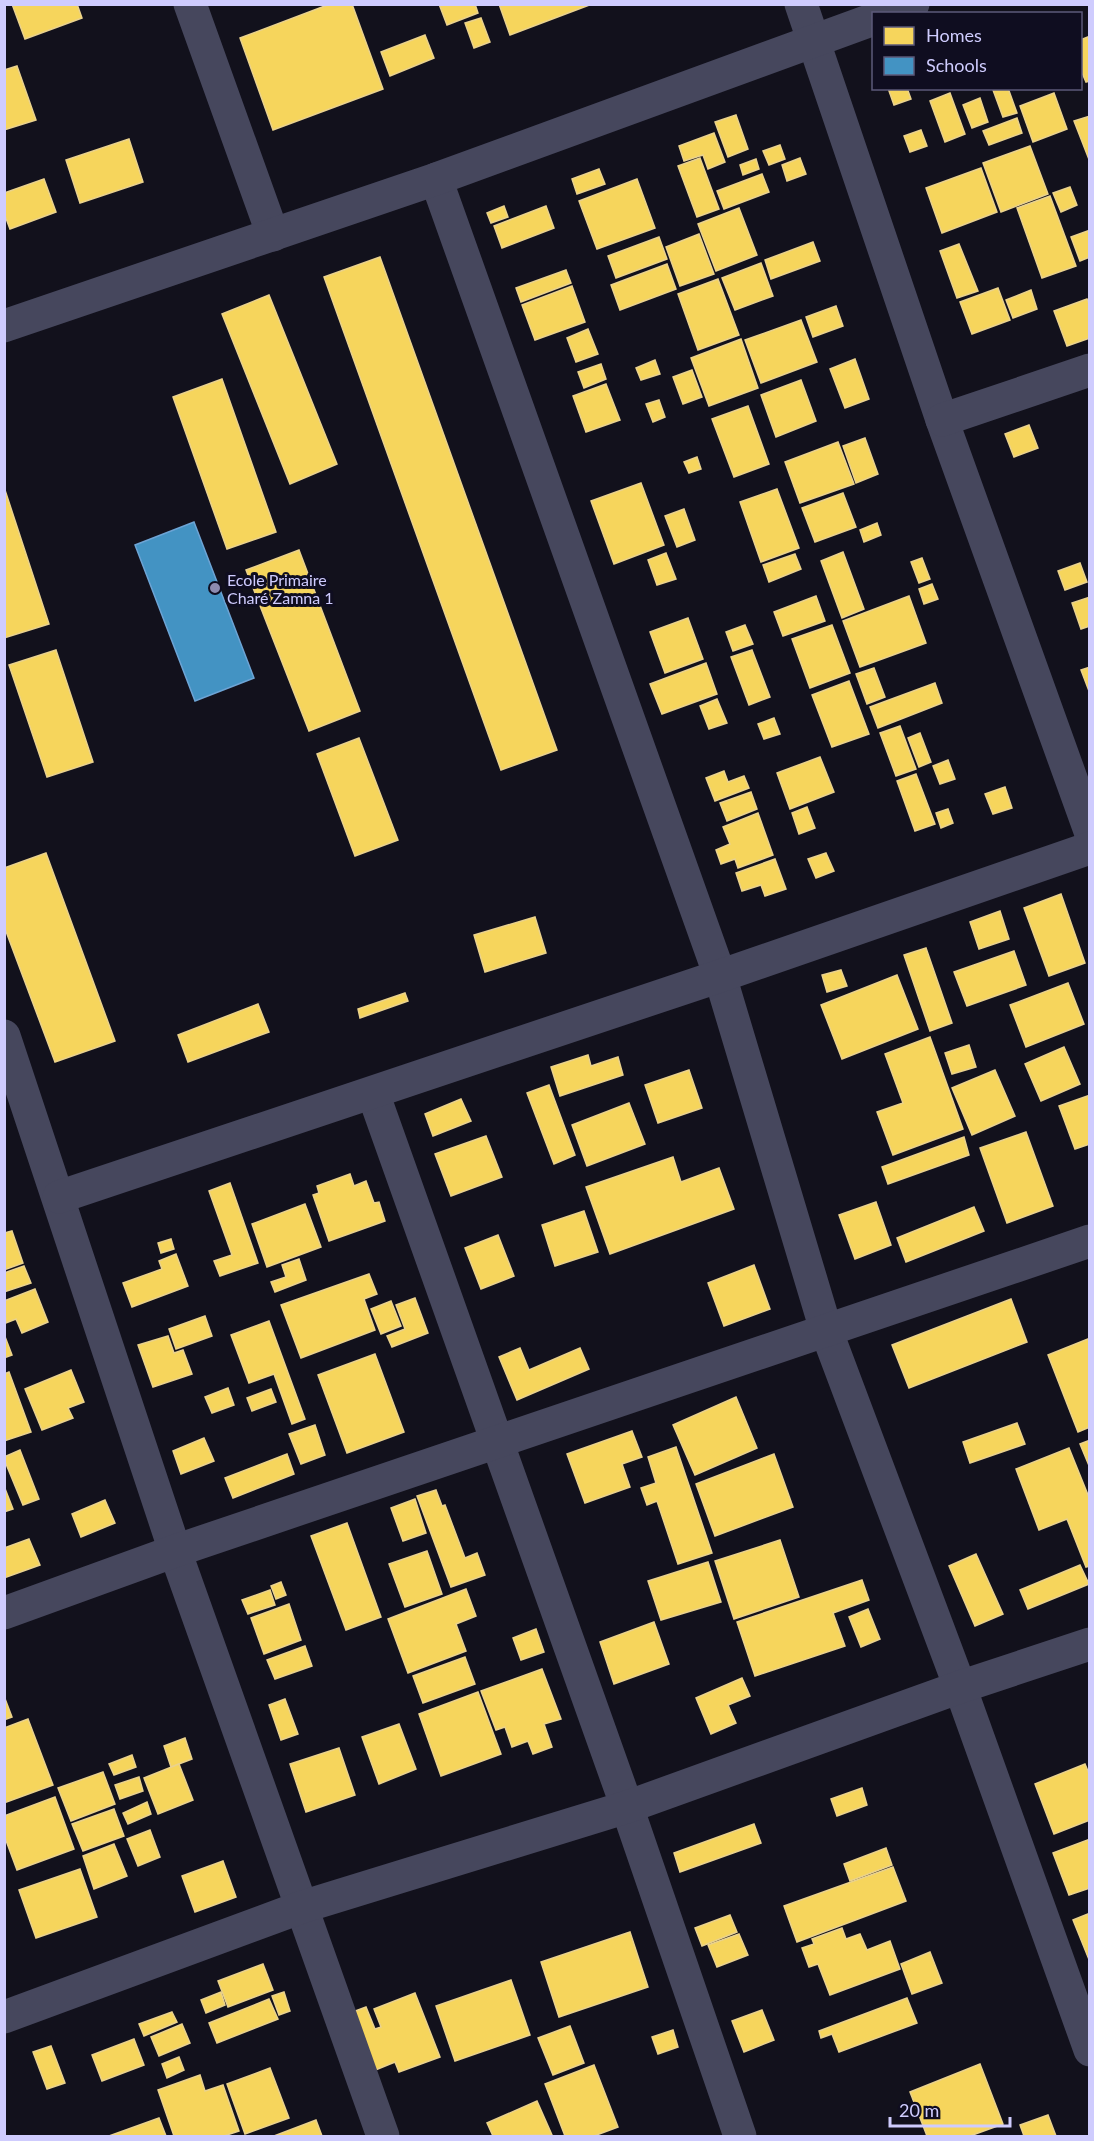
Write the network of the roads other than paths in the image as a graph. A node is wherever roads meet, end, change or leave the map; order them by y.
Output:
1 (190, 4) edge
2 (801, 4) edge
3 (914, 4) edge
4 (894, 12) edge
5 (872, 19) edge
6 (814, 41) junction
7 (436, 180) junction
8 (273, 235) junction
9 (4, 326) edge
10 (1089, 370) edge
11 (942, 420) junction
12 (1089, 831) edge
13 (1089, 848) edge
14 (720, 976) junction
15 (4, 1036) edge
16 (373, 1093) junction
17 (59, 1197) junction
18 (1089, 1241) edge
19 (826, 1330) junction
20 (499, 1442) junction
21 (175, 1551) junction
22 (4, 1613) edge
23 (1089, 1644) edge
24 (960, 1687) junction
25 (627, 1807) junction
26 (302, 1907) junction
27 (4, 2017) edge
28 (1089, 2050) edge
29 (383, 2136) edge
30 (740, 2136) edge

1 - 8 street
2 - 6 street
3 - 4 street
5 - 6 street
6 - 7 street
6 - 11 street
7 - 8 street
7 - 14 street
8 - 9 street
10 - 11 street
11 - 12 street
13 - 14 street
14 - 16 street
14 - 19 street
15 - 17 street
16 - 17 street
16 - 20 street
17 - 21 street
18 - 19 street
19 - 20 street
19 - 24 street
20 - 21 street
20 - 25 street
21 - 22 street
21 - 26 street
23 - 24 street
24 - 25 street
24 - 28 street
25 - 26 street
25 - 30 street
26 - 27 street
26 - 29 street

